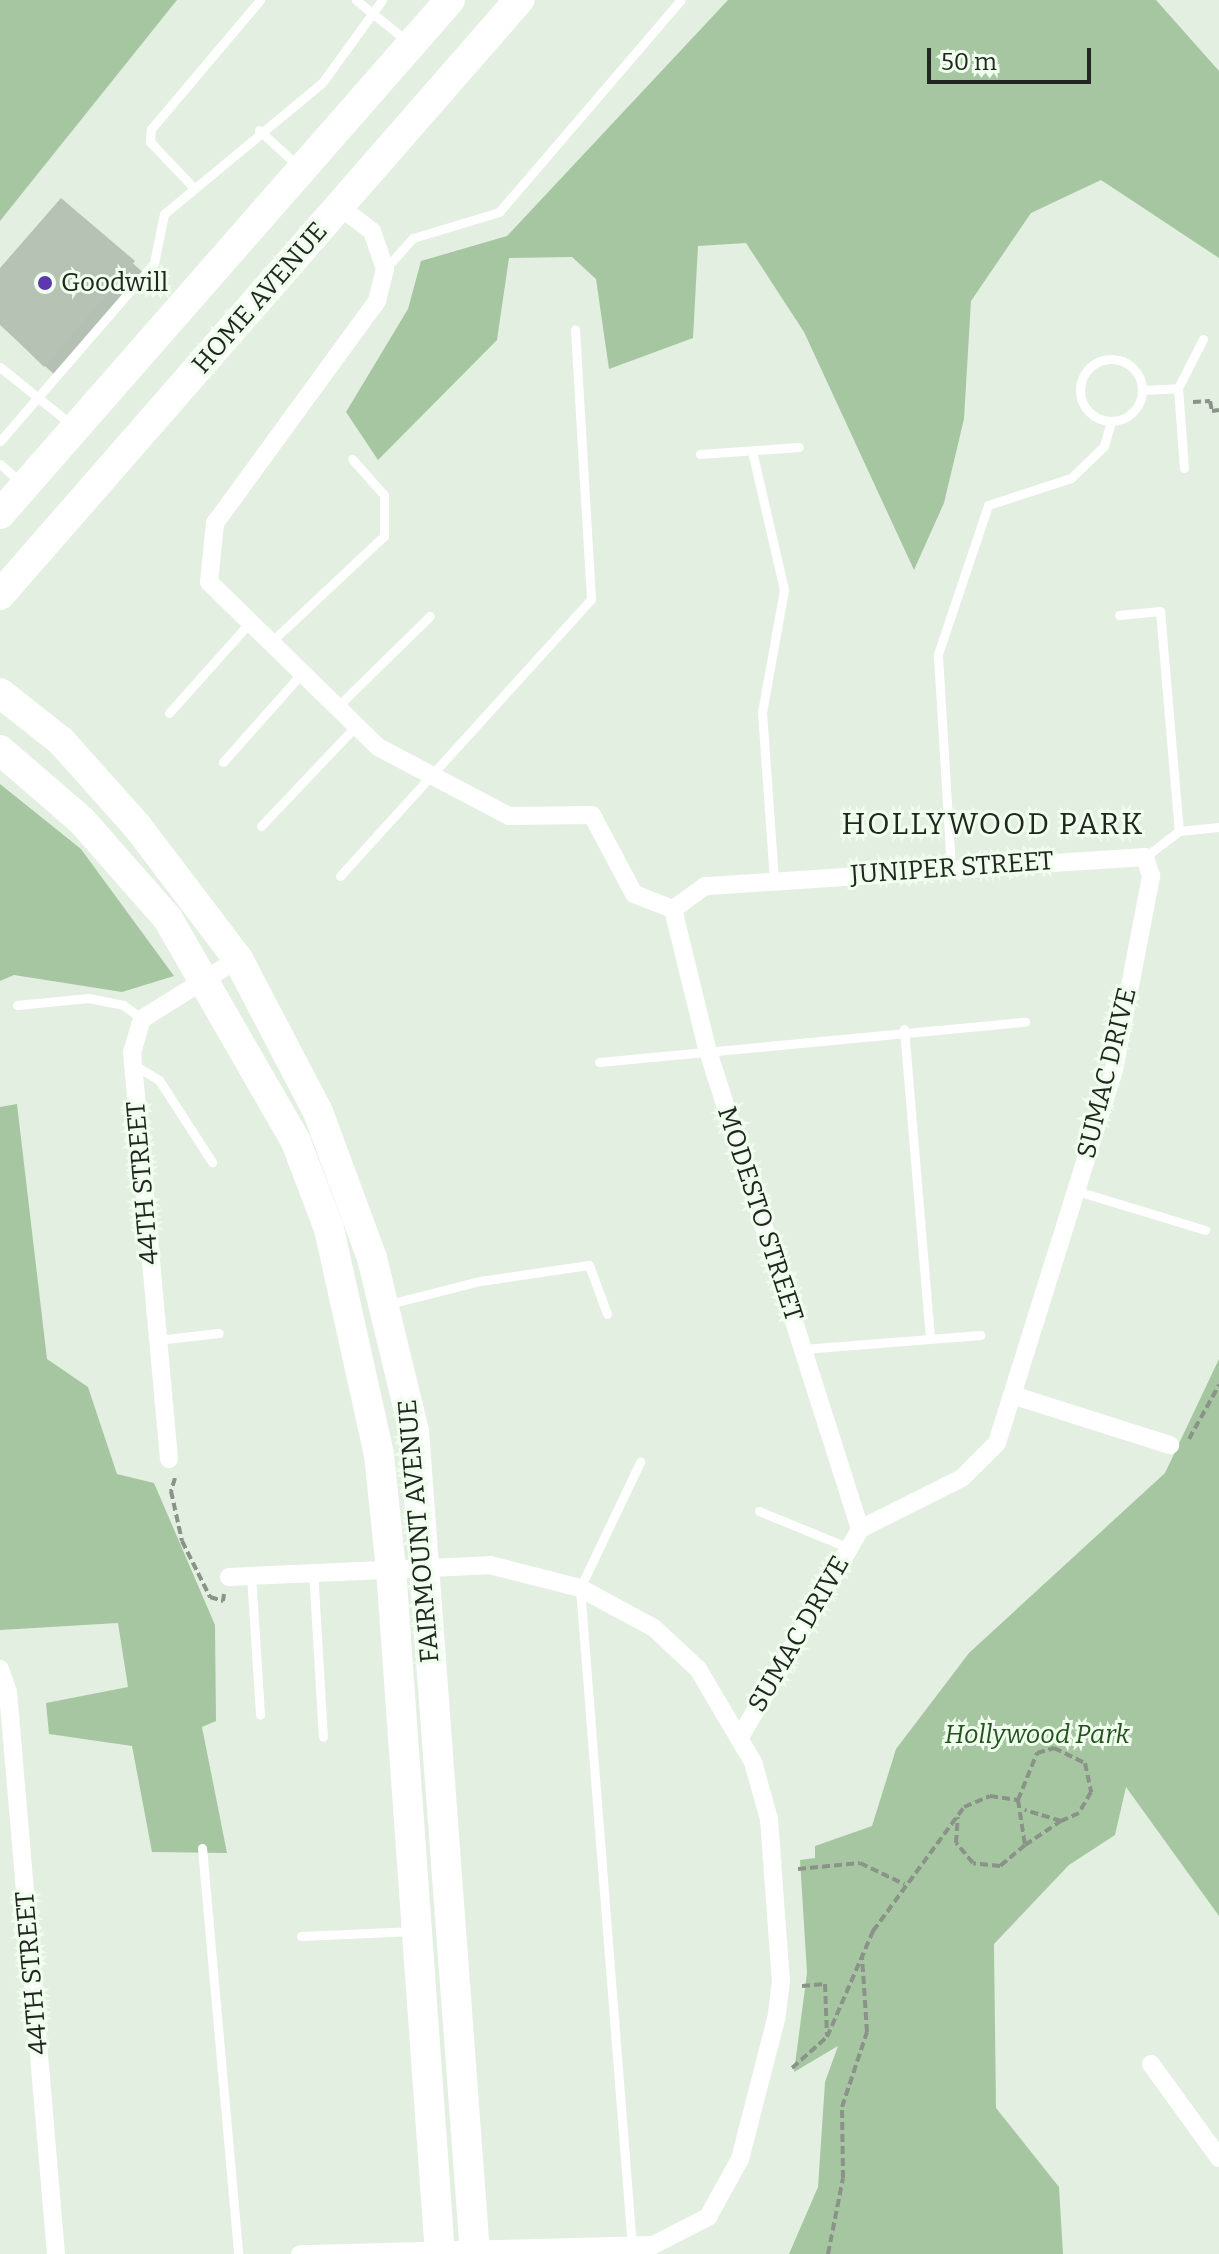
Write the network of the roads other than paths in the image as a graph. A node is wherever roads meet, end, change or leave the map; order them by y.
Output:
1 (260, 0) edge
2 (356, 0) edge
3 (382, 0) edge
4 (450, 0) edge
5 (519, 0) edge
6 (681, 0) edge
7 (373, 11) junction
8 (411, 45) junction
9 (259, 130) junction
10 (302, 170) junction
11 (194, 188) junction
12 (340, 207) junction
13 (385, 269) junction
14 (575, 329) dead end
15 (1203, 339) dead end
16 (0, 367) edge
17 (1178, 388) junction
18 (1143, 390) junction
19 (38, 398) junction
20 (1111, 422) junction
21 (76, 429) junction
22 (0, 441) edge
23 (799, 447) dead end
24 (752, 451) junction
25 (700, 454) dead end
26 (352, 459) dead end
27 (0, 464) edge
28 (1184, 468) dead end
29 (24, 487) junction
30 (0, 514) edge
31 (0, 595) edge
32 (1119, 615) dead end
33 (430, 616) dead end
34 (250, 622) junction
35 (271, 642) junction
36 (302, 673) junction
37 (0, 693) edge
38 (337, 707) junction
39 (169, 713) dead end
40 (356, 726) junction
41 (0, 750) edge
42 (223, 762) dead end
43 (427, 773) junction
44 (261, 826) dead end
45 (1219, 827) edge
46 (1179, 831) junction
47 (1145, 857) junction
48 (951, 869) junction
49 (340, 876) dead end
50 (774, 879) junction
51 (676, 904) junction
52 (238, 959) junction
53 (207, 978) junction
54 (17, 1005) dead end
55 (142, 1019) junction
56 (1025, 1022) dead end
57 (904, 1029) junction
58 (707, 1048) junction
59 (599, 1062) dead end
60 (133, 1064) junction
61 (212, 1162) dead end
62 (1077, 1191) junction
63 (1205, 1230) dead end
64 (386, 1305) junction
65 (607, 1314) dead end
66 (219, 1333) dead end
67 (980, 1335) dead end
68 (930, 1338) junction
69 (157, 1340) junction
70 (803, 1349) junction
71 (1012, 1395) junction
72 (1170, 1445) road end
73 (169, 1459) road end
74 (640, 1462) dead end
75 (759, 1511) dead end
76 (860, 1529) junction
77 (849, 1548) junction
78 (425, 1568) junction
79 (391, 1569) junction
80 (313, 1570) junction
81 (251, 1575) junction
82 (229, 1577) road end
83 (580, 1588) junction
84 (0, 1669) edge
85 (260, 1715) dead end
86 (323, 1737) dead end
87 (739, 1739) junction
88 (202, 1848) dead end
89 (417, 1931) junction
90 (301, 1936) dead end
91 (1151, 2064) dead end
92 (1219, 2158) edge
93 (632, 2251) edge
94 (475, 2252) edge
95 (440, 2253) edge
96 (56, 2254) edge
97 (238, 2254) edge
98 (300, 2254) edge

1 - 11 lane
2 - 7 lane
3 - 7 lane
4 - 8 main road, HOME AVENUE
5 - 12 main road, HOME AVENUE
6 - 13 lane
7 - 8 lane
7 - 9 lane
8 - 10 main road, HOME AVENUE
9 - 10 lane
9 - 11 lane
10 - 21 main road, HOME AVENUE
11 - 19 lane
12 - 13 street
12 - 31 main road, HOME AVENUE
13 - 34 street
14 - 43 lane
15 - 17 lane
16 - 19 lane
17 - 18 lane
17 - 28 lane
18 - 20 lane
18 - 20 lane
19 - 21 lane
19 - 22 lane
20 - 48 lane
21 - 29 main road, HOME AVENUE
23 - 24 lane
24 - 25 lane
24 - 50 lane
26 - 35 lane
27 - 29 lane
29 - 30 main road, HOME AVENUE
32 - 46 lane
33 - 38 lane
34 - 35 street
34 - 39 lane
35 - 36 street
36 - 38 street
36 - 42 lane
37 - 52 main road, FAIRMOUNT AVENUE
38 - 40 street
40 - 43 street
40 - 44 lane
41 - 53 main road, FAIRMOUNT AVENUE
43 - 49 lane
43 - 51 street
45 - 46 lane
46 - 47 lane
47 - 48 street, JUNIPER STREET
47 - 62 street, SUMAC DRIVE
48 - 50 street, JUNIPER STREET
50 - 51 street, JUNIPER STREET
51 - 58 street, MODESTO STREET
52 - 53 street
52 - 64 main road, FAIRMOUNT AVENUE
53 - 55 street
53 - 79 main road, FAIRMOUNT AVENUE
54 - 55 lane
55 - 60 street, 44TH STREET
56 - 57 lane
57 - 58 lane
57 - 68 lane
58 - 59 lane
58 - 70 street, MODESTO STREET
60 - 61 lane
60 - 69 street, 44TH STREET
62 - 63 lane
62 - 71 street, SUMAC DRIVE
64 - 65 lane
64 - 78 main road, FAIRMOUNT AVENUE
66 - 69 lane
67 - 68 lane
68 - 70 lane
69 - 73 street, 44TH STREET
70 - 76 street, MODESTO STREET
71 - 72 street
71 - 76 street, SUMAC DRIVE
74 - 83 lane
75 - 77 lane
76 - 77 street, SUMAC DRIVE
77 - 87 street, SUMAC DRIVE
78 - 79 street
78 - 83 street
78 - 94 main road, FAIRMOUNT AVENUE
79 - 80 street
79 - 89 main road, FAIRMOUNT AVENUE
80 - 81 street
80 - 86 lane
81 - 82 street
81 - 85 lane
83 - 87 street
83 - 93 lane
84 - 96 street, 44TH STREET
87 - 93 street, SUMAC DRIVE
88 - 97 lane
89 - 90 lane
89 - 95 main road, FAIRMOUNT AVENUE
91 - 92 street
93 - 94 street, SUMAC DRIVE
94 - 95 street, SUMAC DRIVE
95 - 98 street, SUMAC DRIVE

